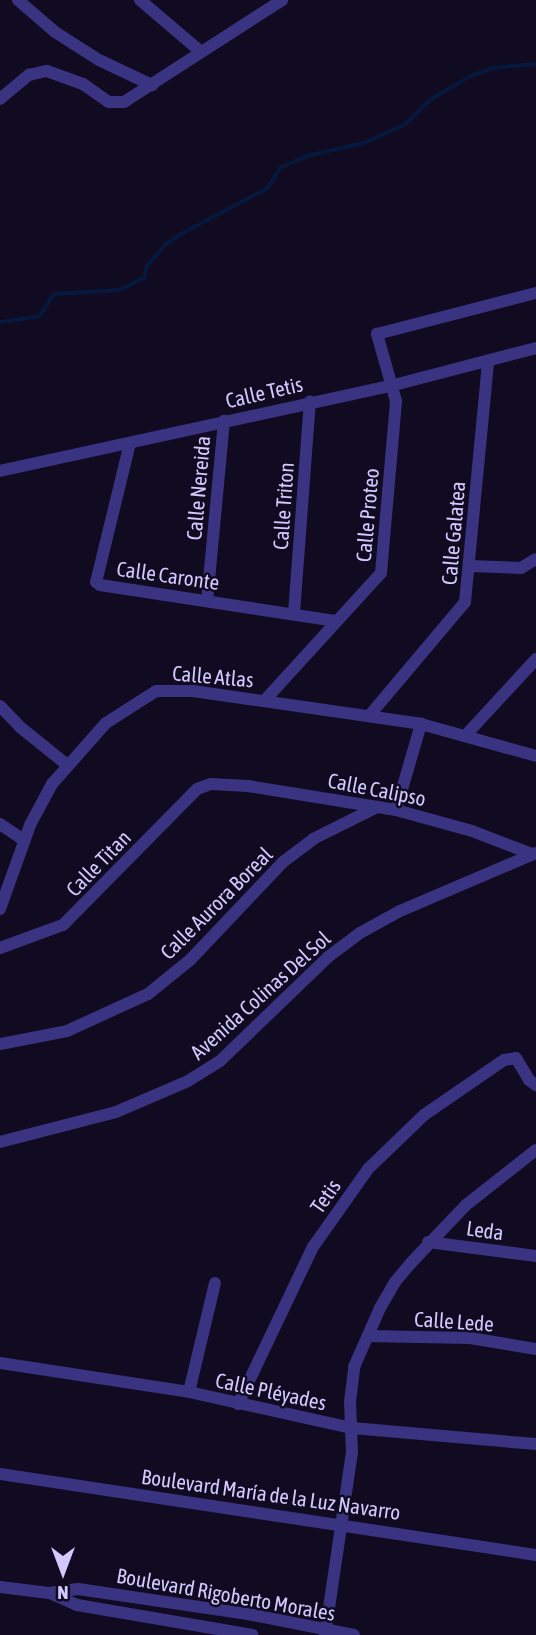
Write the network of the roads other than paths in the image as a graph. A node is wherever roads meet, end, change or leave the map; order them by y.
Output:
1 (18, 0) edge
2 (140, 0) edge
3 (273, 2) edge
4 (201, 52) junction
5 (152, 85) junction
6 (0, 99) edge
7 (536, 293) edge
8 (536, 348) edge
9 (488, 361) junction
10 (394, 385) junction
11 (310, 402) junction
12 (224, 421) junction
13 (130, 443) junction
14 (0, 471) edge
15 (536, 559) edge
16 (470, 566) junction
17 (207, 601) junction
18 (294, 612) junction
19 (335, 621) junction
20 (536, 659) edge
21 (265, 700) junction
22 (0, 706) edge
23 (369, 716) junction
24 (421, 724) junction
25 (465, 736) junction
26 (536, 756) edge
27 (66, 764) junction
28 (211, 784) joint
29 (377, 806) junction
30 (396, 810) junction
31 (0, 824) edge
32 (24, 840) junction
33 (534, 854) edge
34 (0, 909) edge
35 (0, 948) edge
36 (0, 1044) edge
37 (532, 1082) edge
38 (536, 1097) edge
39 (0, 1142) edge
40 (536, 1150) edge
41 (428, 1242) junction
42 (536, 1256) edge
43 (215, 1283) dead end
44 (368, 1336) junction
45 (536, 1349) edge
46 (0, 1363) edge
47 (189, 1392) junction
48 (238, 1404) junction
49 (352, 1428) junction
50 (536, 1444) edge
51 (0, 1474) edge
52 (342, 1524) junction
53 (536, 1555) edge
54 (0, 1587) edge
55 (50, 1593) junction
56 (326, 1633) edge
57 (252, 1635) edge
58 (355, 1635) edge

1 - 5 street
2 - 4 street
3 - 4 street
4 - 5 street
5 - 6 street
7 - 10 street, Calle Proteo
8 - 9 street, Calle Tetis
9 - 10 street, Calle Tetis
9 - 16 street, Calle Galatea
10 - 11 street, Calle Tetis
10 - 19 street, Calle Proteo
11 - 12 street, Calle Tetis
11 - 18 street, Calle Triton
12 - 13 street, Calle Tetis
12 - 17 street, Calle Nereida
13 - 14 street, Calle Tetis
13 - 17 street, Calle Caronte
15 - 16 street
16 - 23 street, Calle Galatea
17 - 18 street, Calle Caronte
18 - 19 street, Calle Caronte
19 - 21 street, Calle Proteo
20 - 25 street
21 - 23 street, Calle Atlas
21 - 27 street, Calle Atlas
22 - 27 street
23 - 24 street, Calle Atlas
24 - 25 street, Calle Atlas
24 - 30 street
25 - 26 street, Calle Atlas
27 - 32 street, Calle Atlas
28 - 29 street, Calle Calipso
28 - 35 street, Calle Titan
29 - 30 street, Calle Calipso
29 - 36 street, Calle Aurora Boreal
30 - 33 street, Calle Calipso
31 - 32 street
32 - 34 street, Calle Atlas
33 - 39 street, Avenida Colinas Del Sol
37 - 38 street
37 - 48 street, Tetis
40 - 41 street
41 - 42 street, Leda
41 - 44 street
43 - 47 street
44 - 45 street, Calle Lede
44 - 49 street
46 - 47 street, Calle Pléyades
47 - 48 street, Calle Pléyades
48 - 49 street, Calle Pléyades
49 - 50 street, Calle Pléyades
49 - 52 street
51 - 52 street, Boulevard María de la Luz Navarro
52 - 53 street, Boulevard María de la Luz Navarro
52 - 56 street
54 - 55 street, Boulevard Rigoberto Morales
55 - 56 street, Boulevard Rigoberto Morales
55 - 57 street, Boulevard Rigoberto Morales
56 - 58 street, Boulevard Rigoberto Morales

